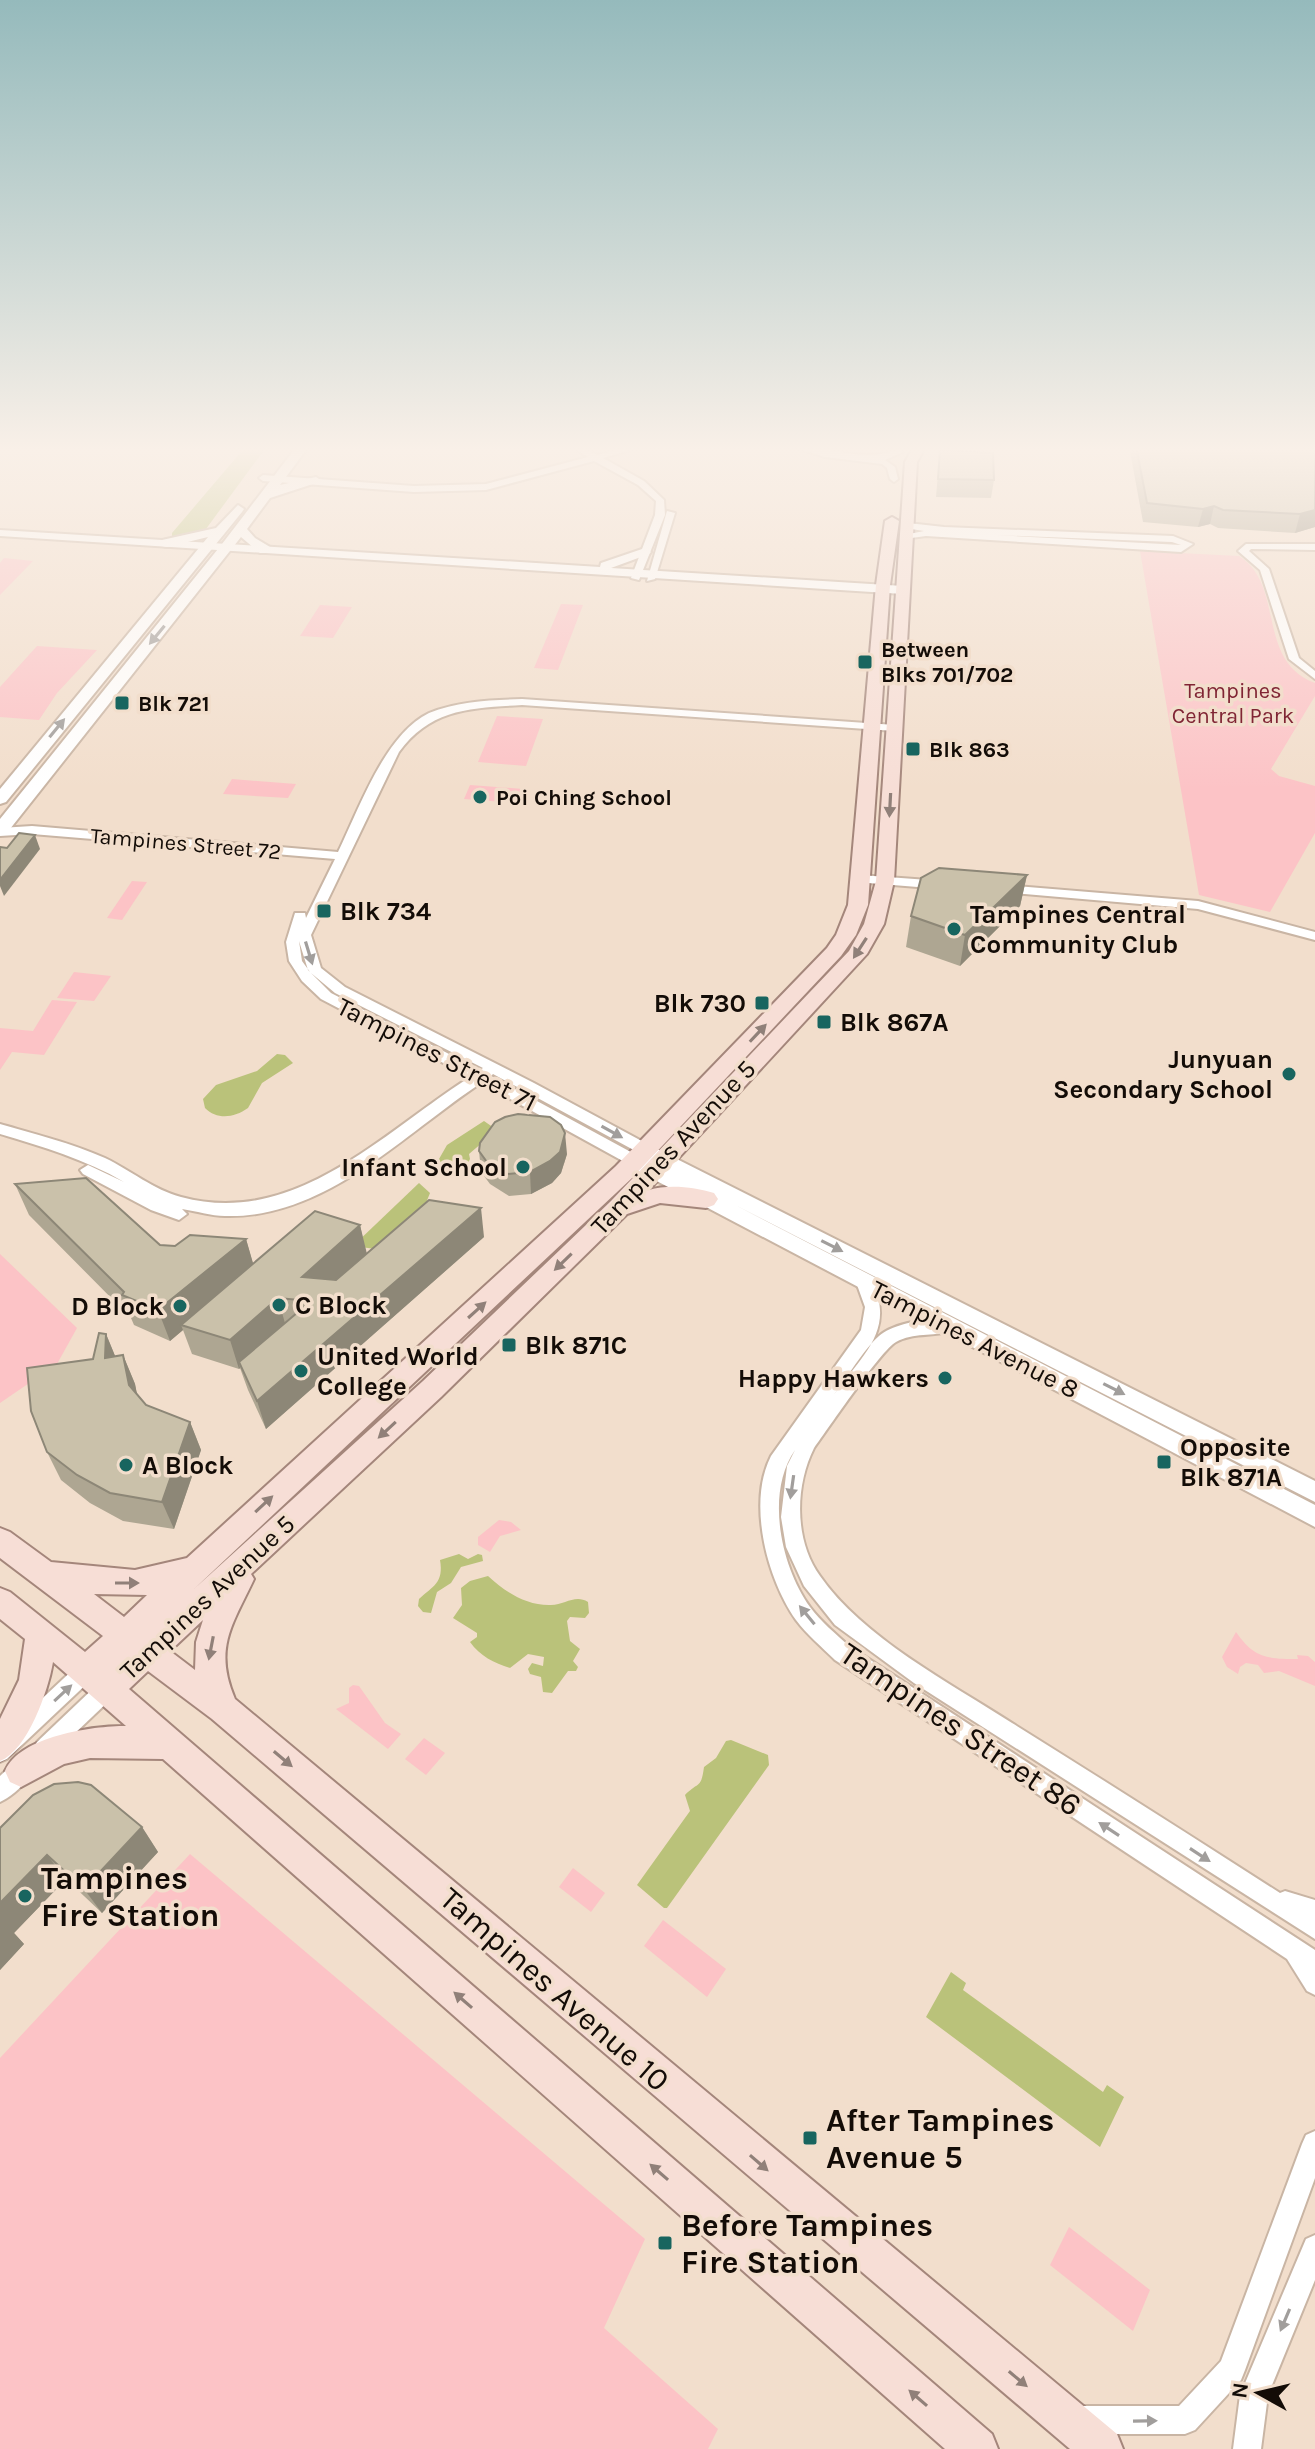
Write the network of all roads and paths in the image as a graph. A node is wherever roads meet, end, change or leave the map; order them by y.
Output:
1 (172, 560) edge
2 (195, 560) edge
3 (217, 560) edge
4 (395, 560) edge
5 (430, 560) edge
6 (624, 560) edge
7 (642, 560) edge
8 (655, 560) edge
9 (888, 560) edge
10 (905, 560) edge
11 (1264, 560) edge
12 (1281, 560) edge
13 (1270, 563) junction
14 (586, 570) junction
15 (637, 575) junction
16 (651, 576) junction
17 (182, 577) junction
18 (883, 592) junction
19 (903, 593) junction
20 (1315, 676) edge
21 (872, 727) junction
22 (895, 728) junction
23 (3, 794) edge
24 (2, 826) edge
25 (336, 855) junction
26 (860, 879) junction
27 (885, 881) junction
28 (961, 886) edge
29 (990, 888) edge
30 (1315, 936) edge
31 (486, 1072) junction
32 (0, 1129) edge
33 (0, 1140) edge
34 (386, 1143) junction
35 (649, 1160) junction
36 (706, 1199) junction
37 (619, 1207) junction
38 (864, 1282) junction
39 (945, 1326) junction
40 (857, 1364) junction
41 (1315, 1492) edge
42 (1315, 1517) edge
43 (0, 1541) edge
44 (255, 1553) junction
45 (207, 1557) junction
46 (49, 1575) junction
47 (0, 1601) edge
48 (40, 1635) junction
49 (136, 1642) junction
50 (96, 1681) junction
51 (223, 1709) junction
52 (165, 1744) junction
53 (5, 1765) edge
54 (1264, 1896) junction
55 (1315, 1911) edge
56 (1315, 1928) edge
57 (1290, 1948) junction
58 (1315, 1964) edge
59 (1315, 1983) edge
60 (1315, 2144) edge
61 (1315, 2248) edge
62 (1067, 2419) junction
63 (977, 2449) edge
64 (1102, 2449) edge
65 (1247, 2449) edge

1 - 17 main road
2 - 17 main road
3 -> 24 main road
4 - 15 street
5 - 14 street
6 - 14 street
7 - 15 street
8 - 16 street
9 - 18 main road, Tampines Avenue 5
10 - 19 main road, Tampines Avenue 5
11 - 13 street
12 - 13 street
13 - 20 street
14 - 15 street
15 - 16 street
16 - 18 street
23 -> 17 main road
18 - 19 street
18 - 21 main road, Tampines Avenue 5
19 - 22 main road, Tampines Avenue 5
21 - 22 street, Tampines Street 71
21 - 25 street, Tampines Street 71
21 - 26 main road, Tampines Avenue 5
22 -> 27 main road, Tampines Avenue 5
24 - 25 street, Tampines Street 72
25 - 31 street, Tampines Street 71
26 - 27 street
35 -> 26 main road, Tampines Avenue 5
27 - 28 street
27 -> 35 main road, Tampines Avenue 5
29 - 30 street
31 - 34 street
31 - 35 street, Tampines Street 71
32 - 34 street
33 - 34 street
35 - 36 street, Tampines Avenue 8
35 - 37 main road, Tampines Avenue 5
35 -> 41 street, Tampines Avenue 8
45 -> 35 main road, Tampines Avenue 5
36 - 37 main road
36 - 38 street, Tampines Avenue 8
37 -> 44 main road, Tampines Avenue 5
38 - 39 street, Tampines Avenue 8
38 - 40 street, Tampines Street 86
39 - 40 street, Tampines Street 86
39 - 42 street, Tampines Avenue 8
40 -> 54 street, Tampines Street 86
57 -> 40 street, Tampines Street 86
43 - 46 main road, Tampines Avenue 10
44 - 49 main road, Tampines Avenue 5
44 -> 51 main road
46 -> 45 main road
45 - 49 main road, Tampines Avenue 5
46 - 49 main road, Tampines Avenue 10
47 - 48 main road
48 - 50 main road
48 - 53 main road
49 - 50 main road, Tampines Avenue 5
49 - 51 main road, Tampines Avenue 10
50 - 52 main road
50 - 53 street
51 -> 62 main road, Tampines Avenue 10
52 - 53 main road
63 -> 52 main road
54 - 55 street
54 - 56 street, Tampines Street 86
57 - 58 street, Tampines Street 86
57 - 59 street
62 -> 60 street
61 -> 65 street
62 - 64 main road, Tampines Avenue 10

